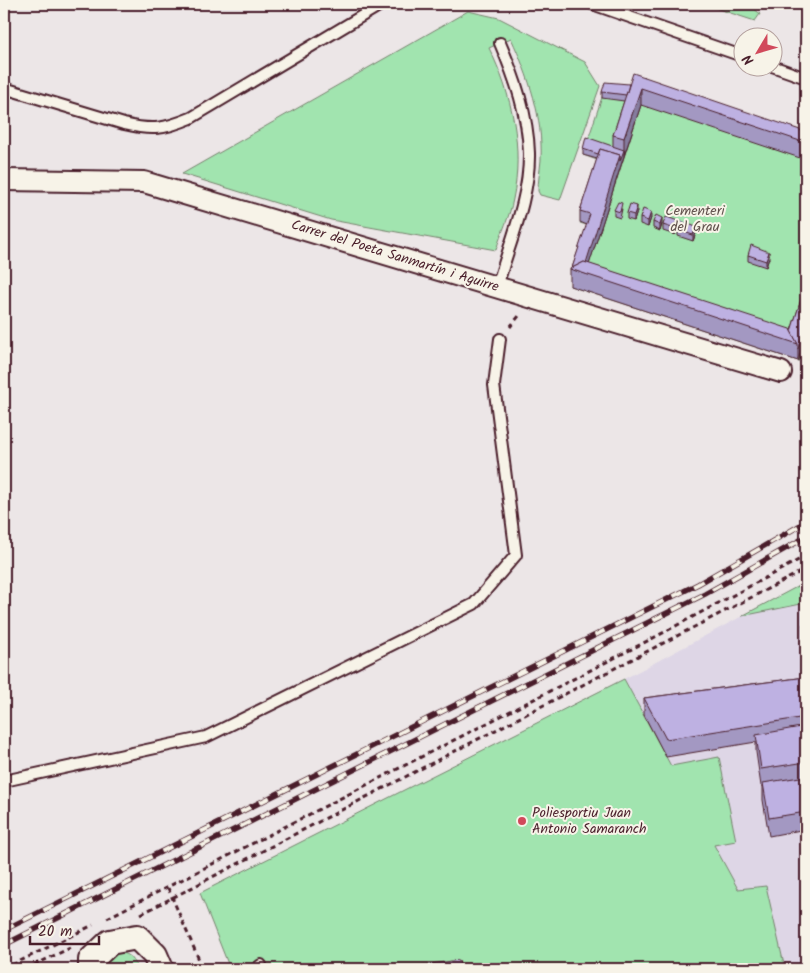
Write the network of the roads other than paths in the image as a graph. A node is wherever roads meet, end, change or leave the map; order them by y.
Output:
1 (382, 4) edge
2 (592, 4) edge
3 (803, 4) edge
4 (806, 7) edge
5 (500, 43) dead end
6 (732, 53) edge
7 (782, 70) edge
8 (806, 78) edge
9 (4, 88) edge
10 (4, 180) edge
11 (497, 287) junction
12 (500, 339) road end
13 (781, 372) dead end
14 (4, 781) edge
15 (91, 969) edge
16 (161, 969) edge

1 - 9 lane
2 - 6 lane
3 - 4 lane
5 - 11 lane
7 - 8 lane
10 - 11 street, Carrer del Poeta Sanmartín i Aguirre
11 - 13 street, Carrer del Poeta Sanmartín i Aguirre
12 - 14 lane
15 - 16 street

